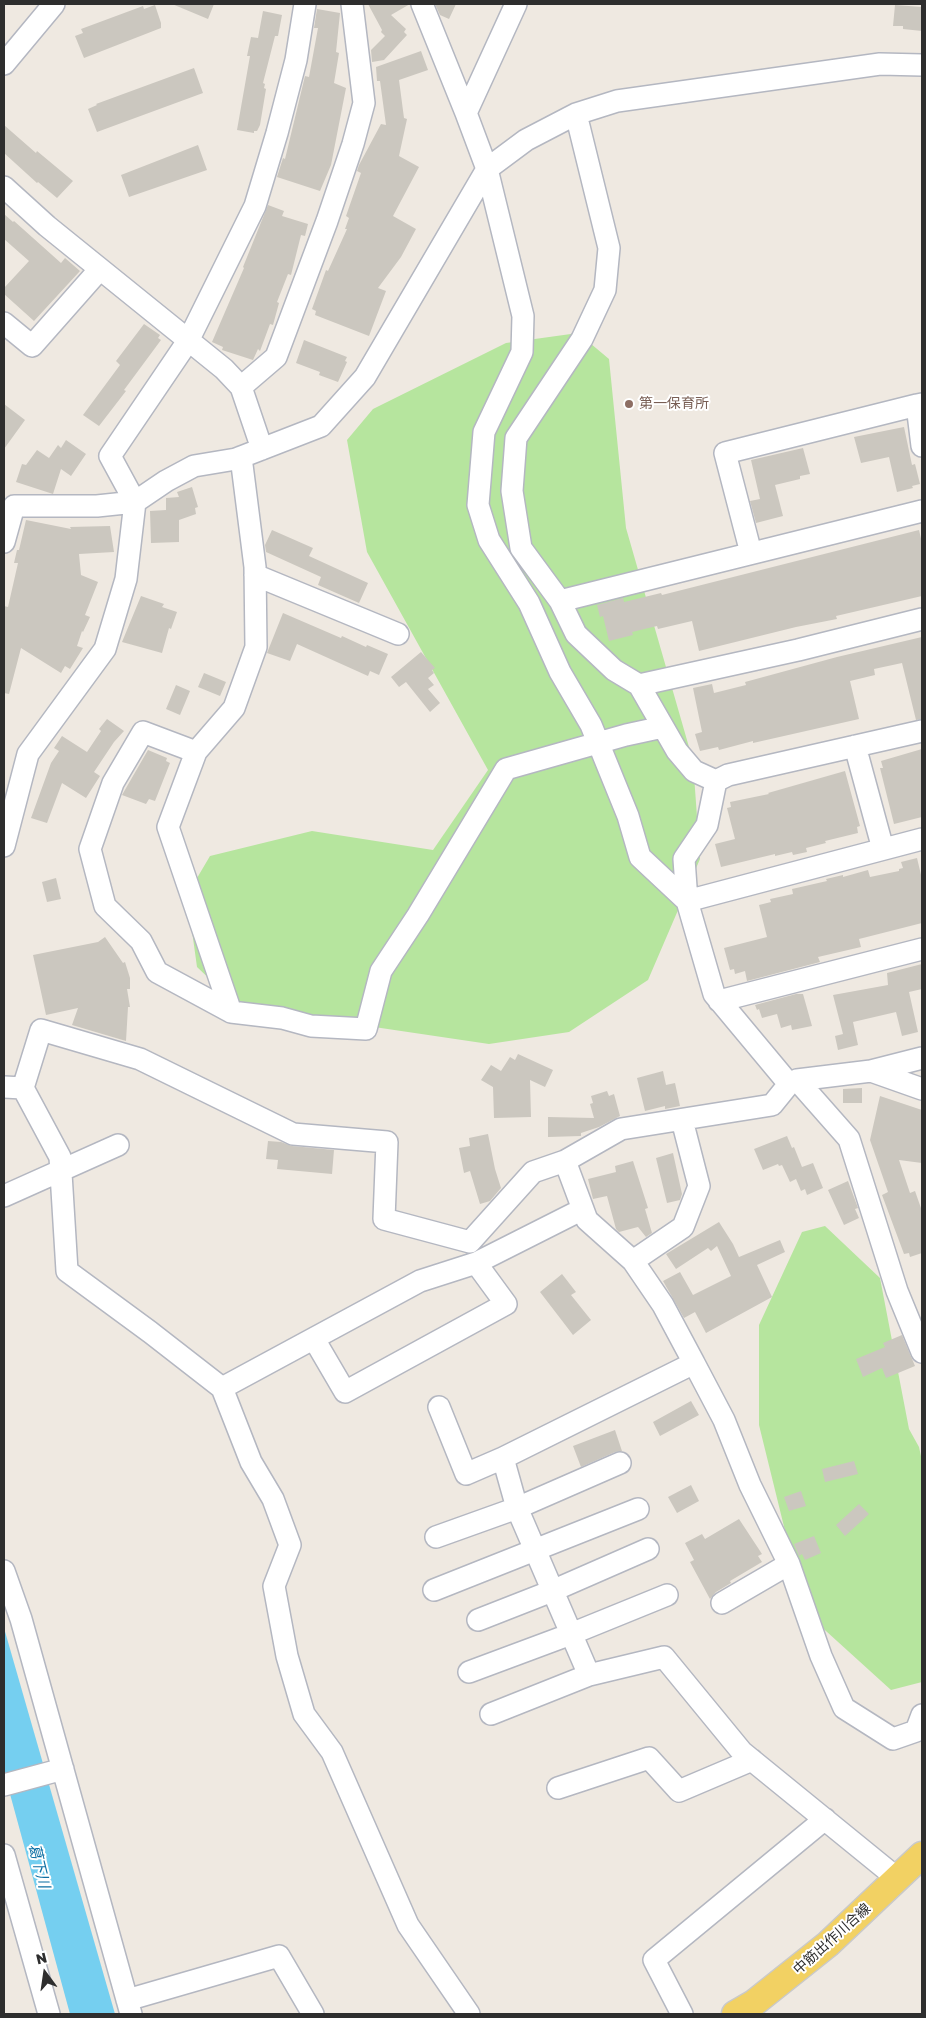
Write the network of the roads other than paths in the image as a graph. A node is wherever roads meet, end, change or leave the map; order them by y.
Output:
1 (54, 4) edge
2 (305, 4) edge
3 (352, 4) edge
4 (422, 4) edge
5 (516, 4) edge
6 (4, 64) edge
7 (922, 65) edge
8 (466, 113) junction
9 (576, 114) junction
10 (487, 168) junction
11 (4, 187) edge
12 (100, 269) junction
13 (4, 323) edge
14 (188, 341) junction
15 (241, 387) junction
16 (919, 405) edge
17 (922, 446) edge
18 (262, 449) junction
19 (240, 457) junction
20 (134, 502) junction
21 (922, 511) edge
22 (489, 540) junction
23 (4, 542) edge
24 (521, 548) junction
25 (751, 553) junction
26 (255, 575) junction
27 (560, 601) junction
28 (922, 619) edge
29 (398, 634) dead end
30 (639, 686) junction
31 (663, 728) junction
32 (922, 731) edge
33 (598, 743) junction
34 (855, 746) junction
35 (196, 752) junction
36 (716, 781) junction
37 (922, 839) edge
38 (4, 846) edge
39 (883, 849) junction
40 (687, 901) junction
41 (922, 949) edge
42 (719, 1001) junction
43 (231, 1012) junction
44 (922, 1058) edge
45 (871, 1071) junction
46 (793, 1082) junction
47 (13, 1087) edge
48 (922, 1089) edge
49 (682, 1120) junction
50 (118, 1145) dead end
51 (565, 1161) junction
52 (61, 1171) junction
53 (4, 1196) edge
54 (583, 1209) junction
55 (633, 1262) junction
56 (476, 1263) junction
57 (314, 1340) junction
58 (922, 1352) edge
59 (694, 1363) junction
60 (222, 1388) junction
61 (439, 1407) dead end
62 (503, 1458) junction
63 (620, 1463) dead end
64 (517, 1508) junction
65 (638, 1509) dead end
66 (436, 1537) dead end
67 (648, 1549) dead end
68 (535, 1550) junction
69 (789, 1564) junction
70 (4, 1570) edge
71 (434, 1590) dead end
72 (552, 1591) junction
73 (667, 1594) dead end
74 (722, 1603) dead end
75 (478, 1620) dead end
76 (571, 1634) junction
77 (469, 1672) dead end
78 (589, 1675) junction
79 (491, 1714) dead end
80 (922, 1715) edge
81 (752, 1760) junction
82 (58, 1771) junction
83 (4, 1785) edge
84 (558, 1788) dead end
85 (825, 1820) junction
86 (4, 1855) edge
87 (922, 1855) edge
88 (898, 1879) junction
89 (129, 2007) edge
90 (49, 2014) edge
91 (313, 2014) edge
92 (469, 2014) edge
93 (682, 2014) edge
94 (734, 2014) edge

1 - 6 street
2 - 14 street
3 - 15 street
4 - 8 street
5 - 8 street
7 - 9 street
8 - 10 street
9 - 10 street
9 - 24 street
10 - 18 street
10 - 22 street
11 - 12 street
12 - 13 street
12 - 14 street
14 - 15 street
14 - 20 street
15 - 18 street
16 - 17 street
16 - 25 street
18 - 19 street
19 - 20 street
19 - 26 street
20 - 23 street
20 - 38 street
21 - 25 street
22 - 24 street
22 - 33 street
24 - 27 street
25 - 27 street
26 - 29 street
26 - 35 street
27 - 30 street
28 - 30 street
30 - 31 street
31 - 33 street
31 - 36 street
32 - 34 street
33 - 40 street
33 - 43 street
34 - 36 street
34 - 39 street
35 - 43 street
35 - 43 street
36 - 40 street
37 - 39 street
39 - 40 street
40 - 42 street
41 - 42 street
42 - 46 street
44 - 45 street
45 - 46 street
45 - 48 street
46 - 49 street
46 - 58 street
47 - 51 street
47 - 52 street
49 - 51 street
49 - 55 street
50 - 52 street
51 - 54 street
52 - 53 street
52 - 60 street
54 - 55 street
54 - 56 street
55 - 59 street
56 - 57 street
56 - 57 street
57 - 60 street
59 - 62 street
59 - 69 street
60 - 92 street
61 - 62 street
62 - 64 street
63 - 64 street
64 - 66 street
64 - 68 street
65 - 68 street
67 - 72 street
68 - 71 street
68 - 72 street
69 - 74 street
69 - 80 street
70 - 82 street
72 - 75 street
72 - 76 street
73 - 76 street
76 - 77 street
76 - 78 street
78 - 79 street
78 - 81 street
81 - 84 street
81 - 85 street
82 - 83 street
82 - 89 street
85 - 88 street
85 - 93 street
86 - 90 street
87 - 88 main road, 中筋出作川合線
88 - 94 main road, 中筋出作川合線
89 - 91 street

